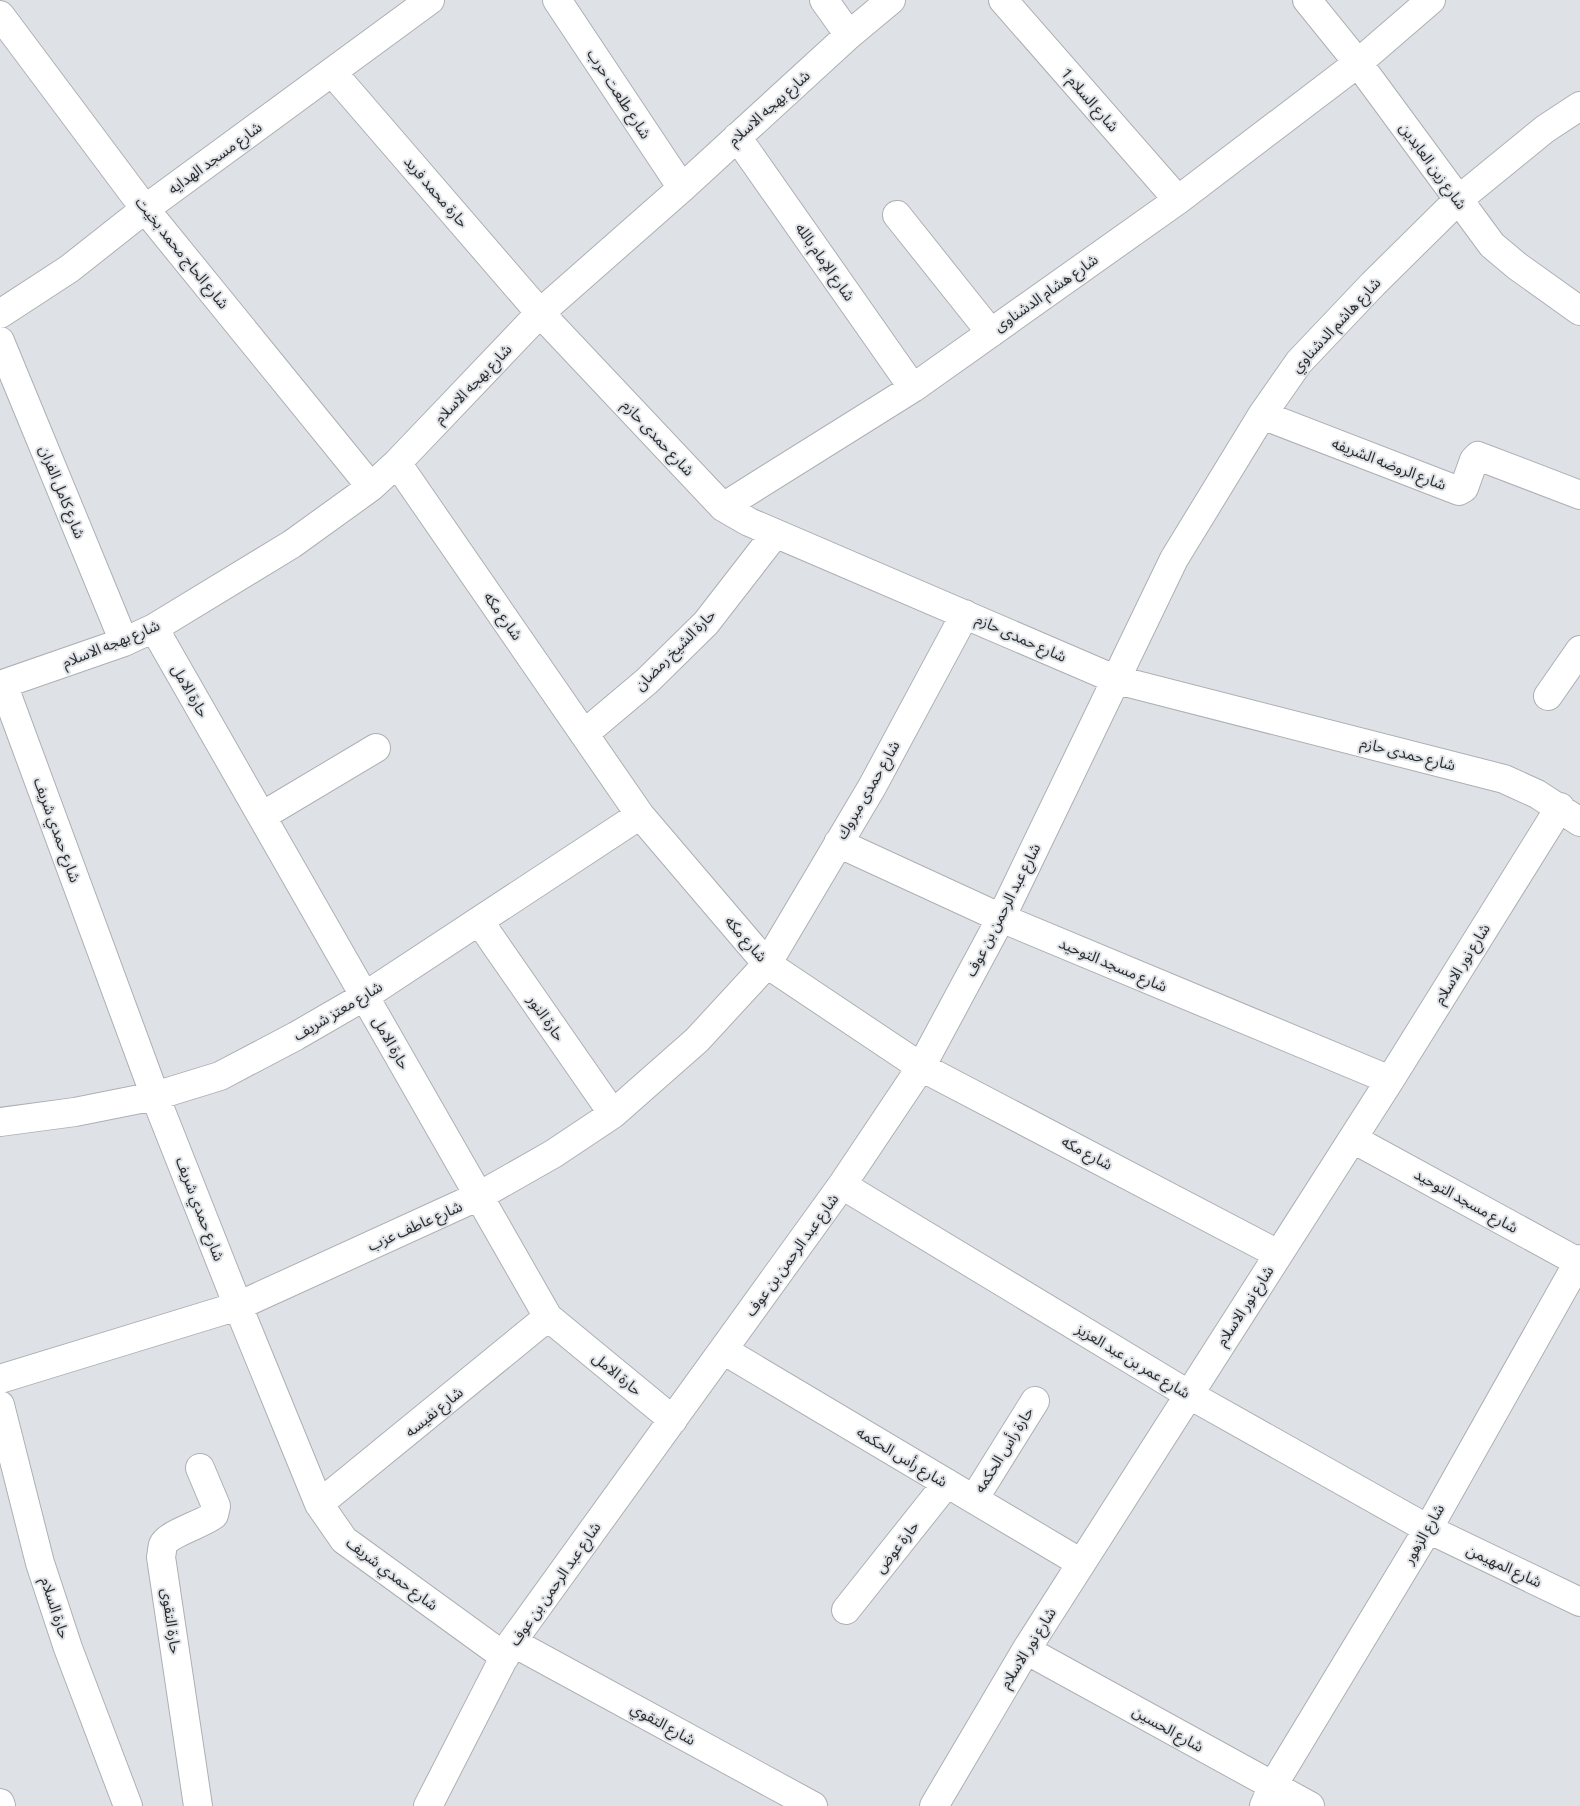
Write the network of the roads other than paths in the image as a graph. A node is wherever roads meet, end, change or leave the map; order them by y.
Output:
1 (430, 0) edge
2 (557, 0) edge
3 (824, 0) edge
4 (891, 0) edge
5 (1003, 0) edge
6 (1307, 0) edge
7 (1431, 0) edge
8 (0, 15) edge
9 (849, 35) junction
10 (1358, 63) junction
11 (332, 72) junction
12 (1580, 106) edge
13 (737, 136) junction
14 (682, 188) junction
15 (1178, 200) junction
16 (1458, 200) junction
17 (146, 209) junction
18 (897, 215) dead end
19 (1580, 311) edge
20 (540, 313) junction
21 (0, 314) edge
22 (991, 333) junction
23 (0, 342) edge
24 (913, 388) junction
25 (1262, 415) junction
26 (397, 463) junction
27 (371, 486) junction
28 (1580, 495) edge
29 (723, 508) junction
30 (775, 534) junction
31 (965, 614) junction
32 (154, 628) junction
33 (124, 642) junction
34 (1580, 650) edge
35 (1117, 680) junction
36 (2, 684) edge
37 (1548, 696) dead end
38 (584, 734) junction
39 (376, 748) dead end
40 (640, 815) junction
41 (1570, 815) edge
42 (262, 816) junction
43 (838, 843) junction
44 (1001, 918) junction
45 (479, 921) junction
46 (767, 964) junction
47 (365, 996) junction
48 (921, 1067) junction
49 (1390, 1080) junction
50 (156, 1096) junction
51 (613, 1114) junction
52 (0, 1122) edge
53 (1353, 1139) junction
54 (842, 1185) junction
55 (479, 1196) junction
56 (1278, 1254) junction
57 (1579, 1262) edge
58 (238, 1306) junction
59 (548, 1317) junction
60 (723, 1350) junction
61 (0, 1379) edge
62 (1188, 1394) junction
63 (1035, 1401) dead end
64 (0, 1405) edge
65 (673, 1420) junction
66 (200, 1468) dead end
67 (947, 1483) junction
68 (974, 1499) junction
69 (319, 1504) junction
70 (1428, 1529) junction
71 (1081, 1563) junction
72 (1580, 1602) edge
73 (846, 1610) dead end
74 (509, 1650) junction
75 (1026, 1650) junction
76 (1268, 1796) edge
77 (128, 1806) edge
78 (198, 1806) edge
79 (428, 1806) edge
80 (813, 1806) edge
81 (934, 1806) edge
82 (1310, 1806) edge

1 - 11 street, شارع مسجد الهدايه
2 - 14 street, شارع طلعت حرب
3 - 9 street
4 - 9 street, شارع بهجه الاسلام
5 - 15 street, شارع السلام 1
6 - 10 street, شارع زين العابدين
7 - 10 street, شارع هشام الدشناوى
8 - 17 street, شارع الحاج محمد بخيت
9 - 13 street, شارع بهجه الاسلام
10 - 15 street, شارع هشام الدشناوى
10 - 16 street, شارع زين العابدين
11 - 17 street, شارع مسجد الهدايه
11 - 20 street, حارة محمد فريد
12 - 16 street, شارع هاشم الدشناوي
13 - 14 street, شارع بهجه الاسلام
13 - 24 street, شارع الإمام بالله
14 - 20 street, شارع بهجه الاسلام
15 - 22 street, شارع هشام الدشناوى
16 - 19 street, شارع زين العابدين
16 - 25 street, شارع هاشم الدشناوي
17 - 21 street, شارع مسجد الهدايه
17 - 27 street, شارع الحاج محمد بخيت
18 - 22 street
20 - 26 street, شارع بهجه الاسلام
20 - 29 street, شارع حمدى حازم
22 - 24 street, شارع هشام الدشناوى
23 - 33 street, شارع كامل الفران
24 - 29 street, شارع هشام الدشناوى
25 - 28 street, شارع الروضه الشريفه
25 - 35 street, شارع هاشم الدشناوي
26 - 27 street, شارع بهجه الاسلام
26 - 38 street, شارع مكه
27 - 32 street, شارع بهجه الاسلام
29 - 30 street, شارع حمدى حازم
30 - 31 street, شارع حمدى حازم
30 - 38 street, حارة الشيخ رمضان
31 - 35 street, شارع حمدى حازم
31 - 43 street, شارع حمدى مبروك
32 - 33 street, شارع بهجه الاسلام
32 - 42 street, حارة الامل
33 - 36 street, شارع بهجه الاسلام
34 - 37 street
35 - 41 street, شارع حمدى حازم
35 - 44 street, شارع عبد الرحمن بن عوف
36 - 50 street, شارع حمدي شريف
38 - 40 street, شارع مكه
39 - 42 street
40 - 45 street, شارع معتز شريف
40 - 46 street, شارع مكه
41 - 49 street, شارع نور الاسلام
42 - 47 street, حارة الامل
43 - 44 street, شارع مسجد التوحيد
43 - 46 street, شارع حمدى مبروك
44 - 48 street, شارع عبد الرحمن بن عوف
44 - 49 street, شارع مسجد التوحيد
45 - 47 street, شارع معتز شريف
45 - 51 street, حارة النور
46 - 48 street, شارع مكه
46 - 51 street, شارع عاطف عزب
47 - 50 street, شارع معتز شريف
47 - 55 street, حارة الامل
48 - 54 street, شارع عبد الرحمن بن عوف
48 - 56 street, شارع مكه
49 - 53 street, شارع نور الاسلام
50 - 52 street, شارع معتز شريف
50 - 58 street, شارع حمدي شريف
51 - 55 street, شارع عاطف عزب
53 - 56 street, شارع نور الاسلام
53 - 57 street, شارع مسجد التوحيد
54 - 60 street, شارع عبد الرحمن بن عوف
54 - 62 street, شارع عمر بن عبد العزيز
55 - 58 street, شارع عاطف عزب
55 - 59 street, حارة الامل
56 - 62 street, شارع نور الاسلام
57 - 70 street, شارع الزهور
58 - 61 street, شارع عاطف عزب
58 - 69 street, شارع حمدي شريف
59 - 65 street, حارة الامل
59 - 69 street, شارع نفيسه
60 - 65 street, شارع عبد الرحمن بن عوف
60 - 67 street, شارع رأس الحكمه
62 - 70 street, شارع عمر بن عبد العزيز
62 - 71 street, شارع نور الاسلام
63 - 68 street, حارة رأس الحكمه
64 - 77 street, حارة السلام
65 - 74 street, شارع عبد الرحمن بن عوف
66 - 78 street, حارة التقوى
67 - 68 street, شارع رأس الحكمه
67 - 73 street, حارة عوض
68 - 71 street, شارع رأس الحكمه
69 - 74 street, شارع حمدي شريف
70 - 72 street, شارع المهيمن
70 - 76 street, شارع الزهور
71 - 75 street, شارع نور الاسلام
74 - 79 street, شارع عبد الرحمن بن عوف
74 - 80 street, شارع التقوي
75 - 76 street, شارع الحسين
75 - 81 street, شارع نور الاسلام
76 - 82 street, شارع الحسين

